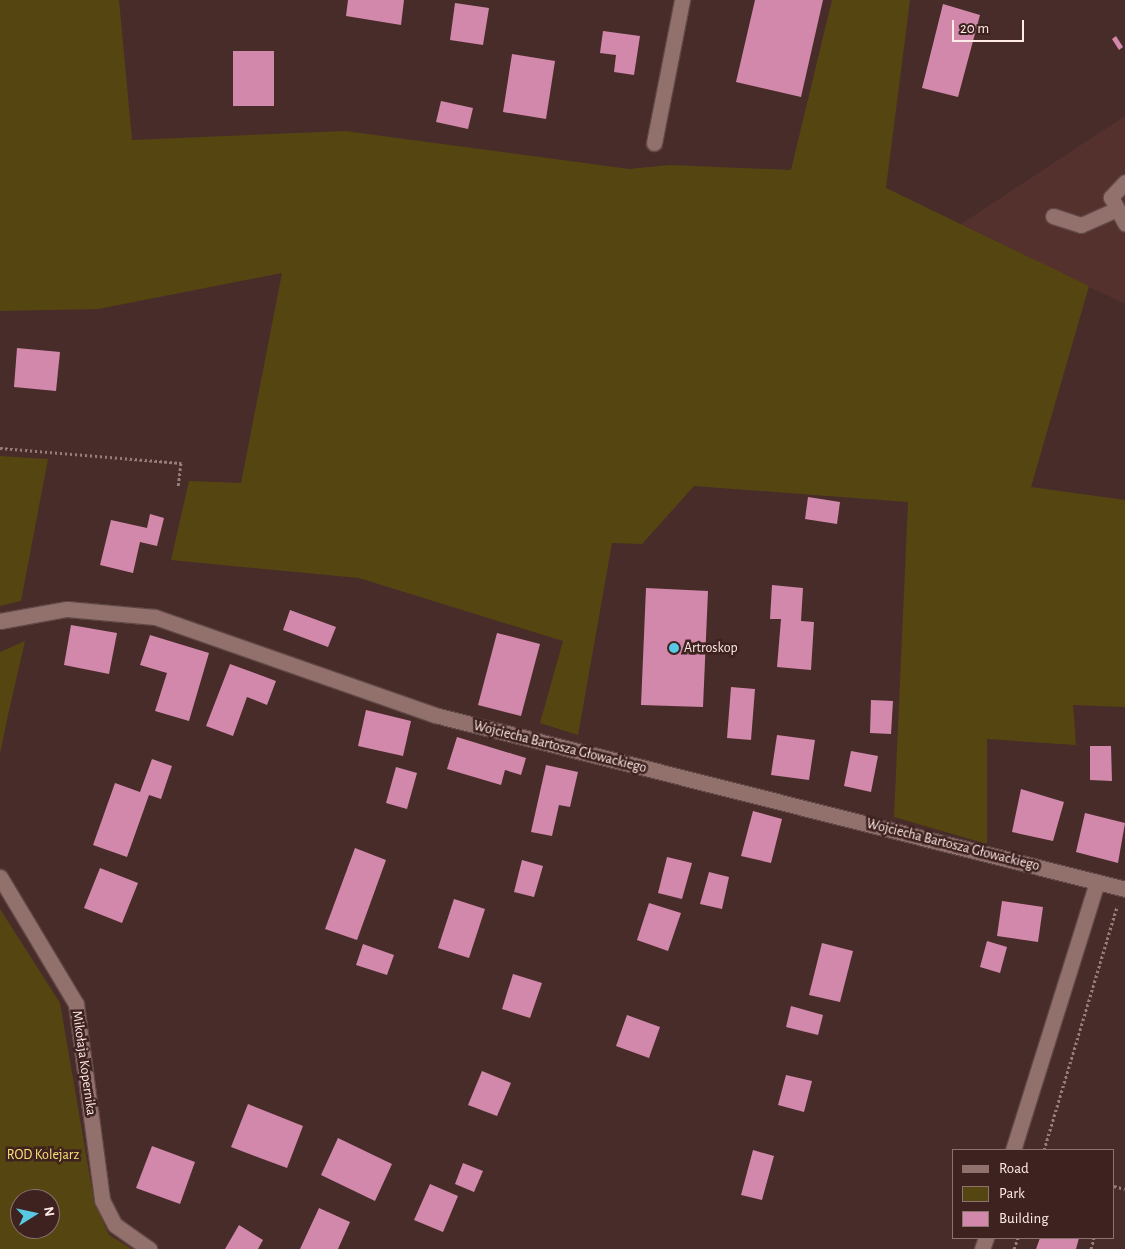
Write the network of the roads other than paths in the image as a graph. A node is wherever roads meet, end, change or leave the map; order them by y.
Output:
1 (682, 0) edge
2 (654, 143) dead end
3 (1125, 182) edge
4 (1114, 210) junction
5 (1052, 216) dead end
6 (1125, 223) edge
7 (0, 621) edge
8 (0, 877) edge
9 (1097, 882) junction
10 (1124, 889) edge
11 (1013, 1149) edge
12 (149, 1249) edge

1 - 2 street
3 - 4 street
4 - 5 street
4 - 6 street
7 - 9 street, Wojciecha Bartosza Głowackiego
8 - 12 street, Mikołaja Kopernika
9 - 10 street, Wojciecha Bartosza Głowackiego
9 - 11 street

